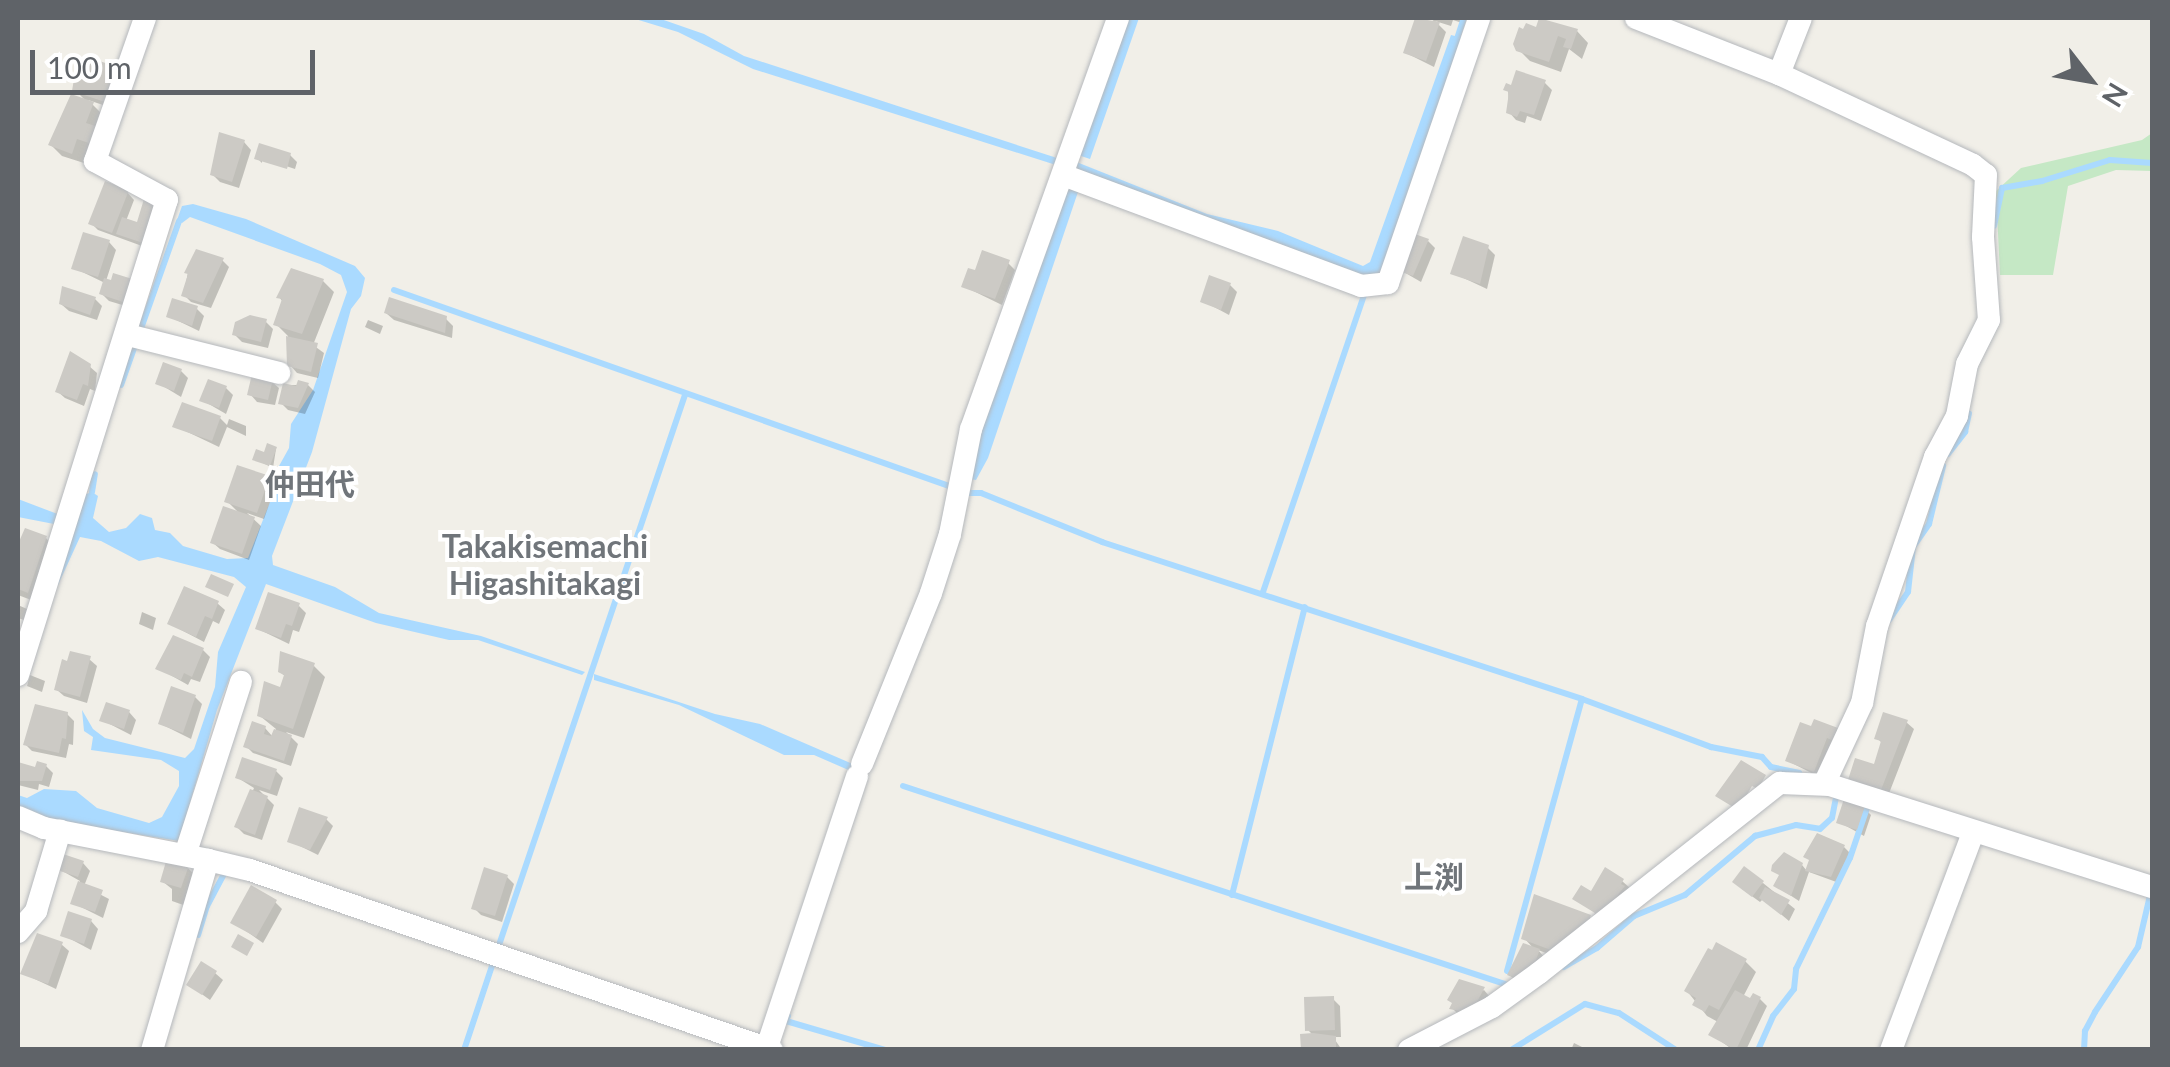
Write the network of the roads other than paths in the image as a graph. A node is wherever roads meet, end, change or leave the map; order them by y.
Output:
1 (145, 18) edge
2 (1118, 18) edge
3 (1479, 18) edge
4 (1636, 18) edge
5 (1801, 18) edge
6 (1780, 74) junction
7 (1066, 167) junction
8 (136, 338) junction
9 (279, 373) dead end
10 (18, 675) edge
11 (240, 682) dead end
12 (1833, 786) junction
13 (18, 817) edge
14 (60, 831) junction
15 (1973, 832) junction
16 (184, 855) junction
17 (208, 860) junction
18 (2147, 885) edge
19 (18, 932) edge
20 (769, 1048) edge
21 (152, 1050) edge
22 (1409, 1050) edge
23 (1891, 1050) edge

1 - 8 street
2 - 7 street
3 - 7 street
4 - 6 street
5 - 6 street
6 - 12 street
7 - 20 street
8 - 9 street
8 - 10 street
11 - 16 street
12 - 15 street
12 - 22 street
13 - 14 street
14 - 16 street
14 - 19 street
15 - 18 street
15 - 23 street
16 - 17 street
17 - 20 street
17 - 21 street

